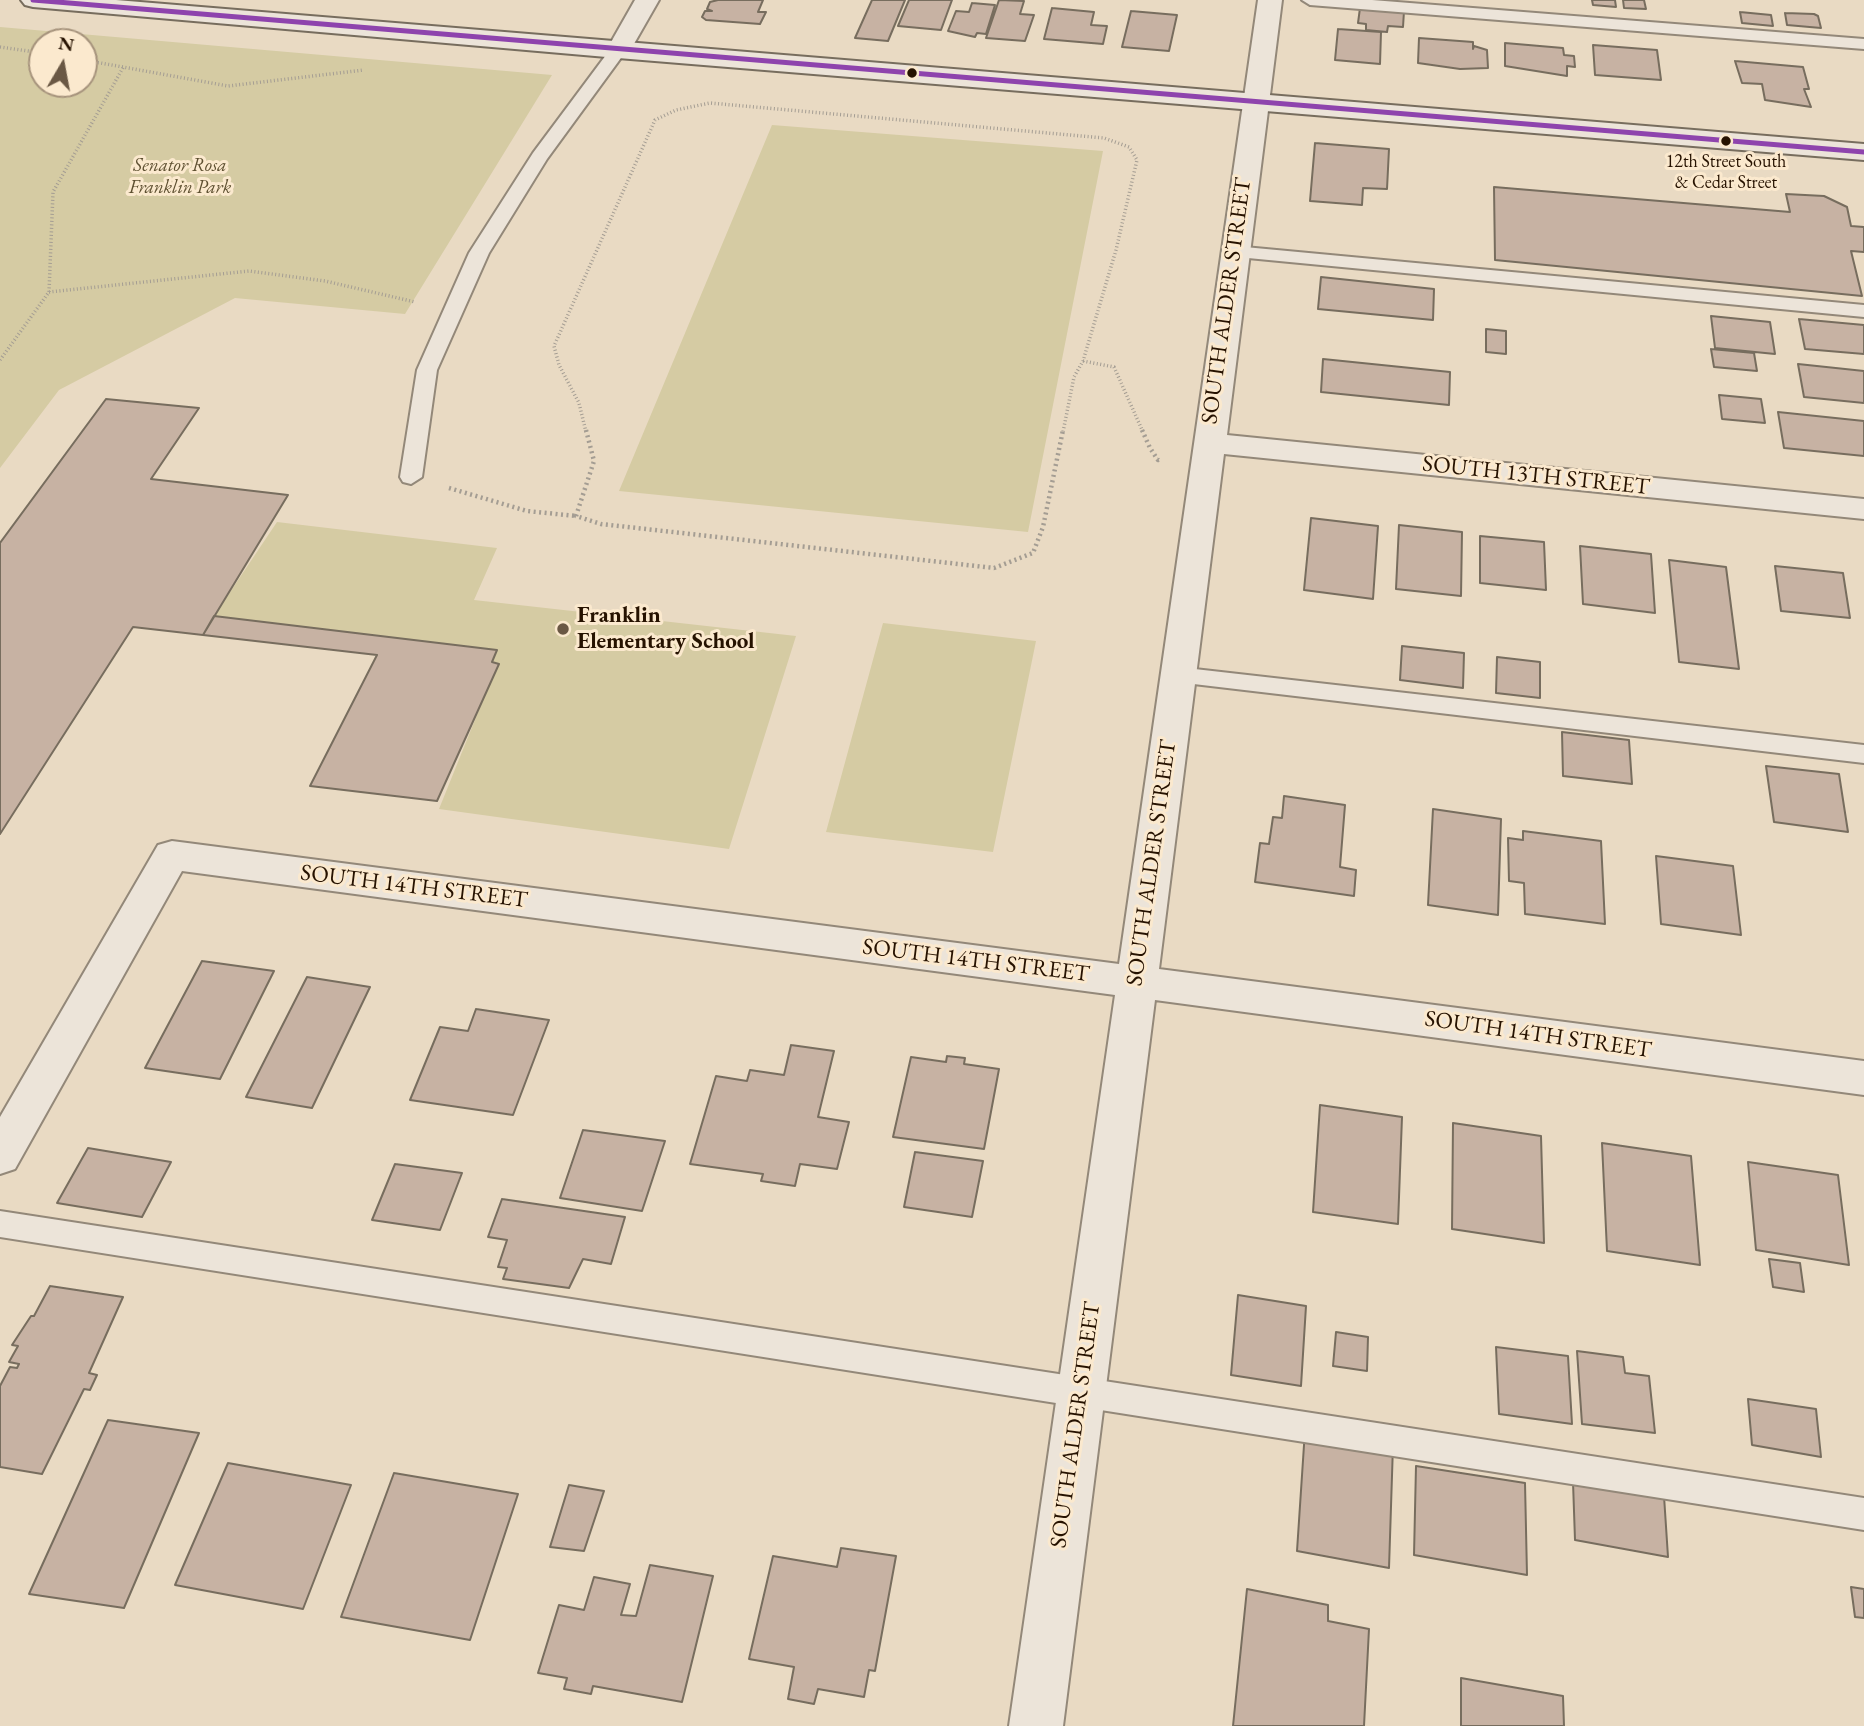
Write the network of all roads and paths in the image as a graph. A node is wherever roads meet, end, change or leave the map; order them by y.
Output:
1 (36, 0) edge
2 (647, 0) edge
3 (1270, 0) edge
4 (1310, 0) edge
5 (1864, 44) edge
6 (0, 47) edge
7 (28, 51) edge
8 (618, 51) junction
9 (98, 62) edge
10 (124, 66) junction
11 (375, 69) dead end
12 (1254, 101) junction
13 (1864, 152) edge
14 (1234, 251) junction
15 (50, 292) junction
16 (422, 303) dead end
17 (1864, 311) edge
18 (0, 360) edge
19 (1083, 361) junction
20 (1208, 443) junction
21 (411, 477) joint
22 (1864, 509) edge
23 (576, 516) junction
24 (1177, 675) junction
25 (1864, 754) edge
26 (1136, 981) junction
27 (1864, 1078) edge
28 (0, 1156) edge
29 (0, 1224) edge
30 (1081, 1392) junction
31 (1864, 1514) edge
32 (1037, 1726) edge

1 - 8 street
2 - 8 street
3 - 12 street, SOUTH ALDER STREET
4 - 5 lane
6 - 7 path
8 - 12 street
8 - 21 lane
9 - 10 path
10 - 11 path
10 - 15 path
12 - 13 street
12 - 14 street, SOUTH ALDER STREET
14 - 17 lane
14 - 20 street, SOUTH ALDER STREET
15 - 16 path
15 - 18 path
19 - 20 path
19 - 23 path
19 - 23 path
20 - 22 street, SOUTH 13TH STREET
20 - 24 street, SOUTH ALDER STREET
21 - 23 path
24 - 25 lane
24 - 26 street, SOUTH ALDER STREET
26 - 27 street, SOUTH 14TH STREET
26 - 28 street, SOUTH 14TH STREET
26 - 30 street, SOUTH ALDER STREET
29 - 30 lane
30 - 31 lane
30 - 32 street, SOUTH ALDER STREET

